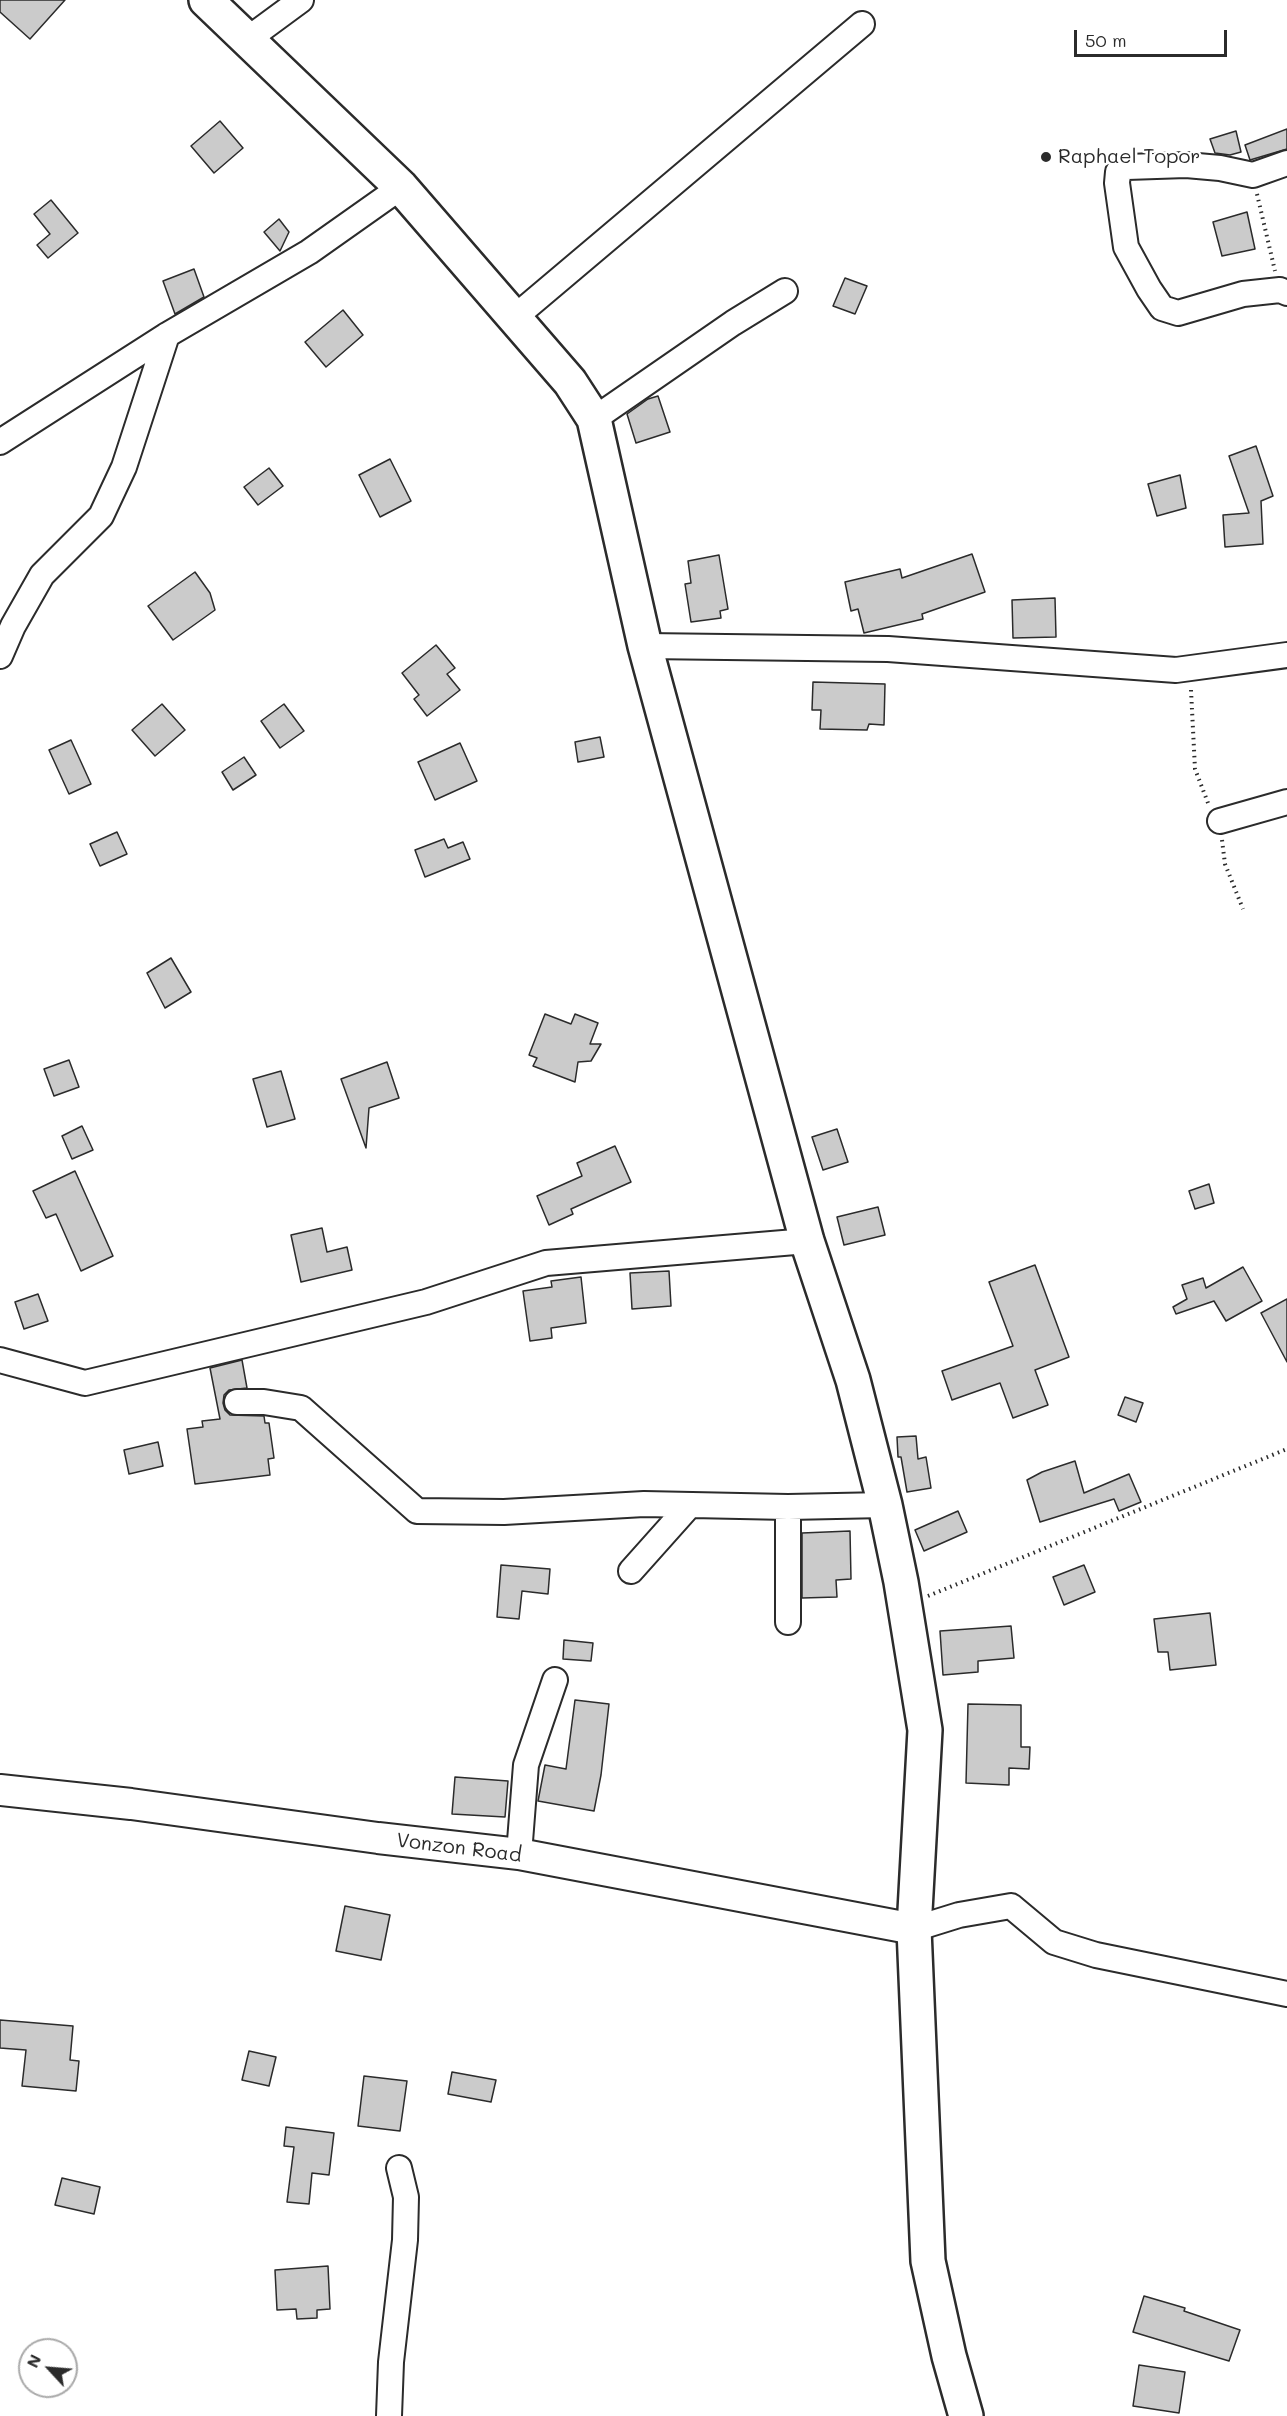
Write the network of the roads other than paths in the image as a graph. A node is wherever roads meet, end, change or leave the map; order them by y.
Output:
1 (206, 0) edge
2 (300, 0) edge
3 (862, 24) dead end
4 (248, 39) junction
5 (1287, 163) edge
6 (401, 187) junction
7 (785, 291) dead end
8 (1283, 291) edge
9 (515, 317) junction
10 (167, 335) junction
11 (594, 419) junction
12 (0, 442) edge
13 (645, 646) junction
14 (1287, 655) edge
15 (0, 656) edge
16 (1287, 802) edge
17 (1220, 821) road end
18 (807, 1241) junction
19 (0, 1360) edge
20 (237, 1402) dead end
21 (885, 1505) junction
22 (689, 1506) junction
23 (788, 1507) junction
24 (631, 1571) dead end
25 (788, 1622) dead end
26 (555, 1680) dead end
27 (0, 1790) edge
28 (519, 1854) junction
29 (914, 1929) junction
30 (1287, 1994) edge
31 (399, 2168) dead end
32 (389, 2416) edge
33 (966, 2416) edge

1 - 4 main road
2 - 4 street
3 - 9 street
4 - 6 main road
5 - 8 street
6 - 9 main road
6 - 10 street
7 - 11 street
9 - 11 main road
10 - 12 street
10 - 15 street
11 - 13 main road
13 - 14 street
13 - 18 main road
16 - 17 street
18 - 19 street
18 - 21 main road
20 - 22 street
21 - 23 street
21 - 29 main road
22 - 23 street
22 - 24 street
23 - 25 street
26 - 28 street
27 - 28 street, Vonzon Road
28 - 29 street, Vonzon Road
29 - 30 street
29 - 33 main road
31 - 32 street

